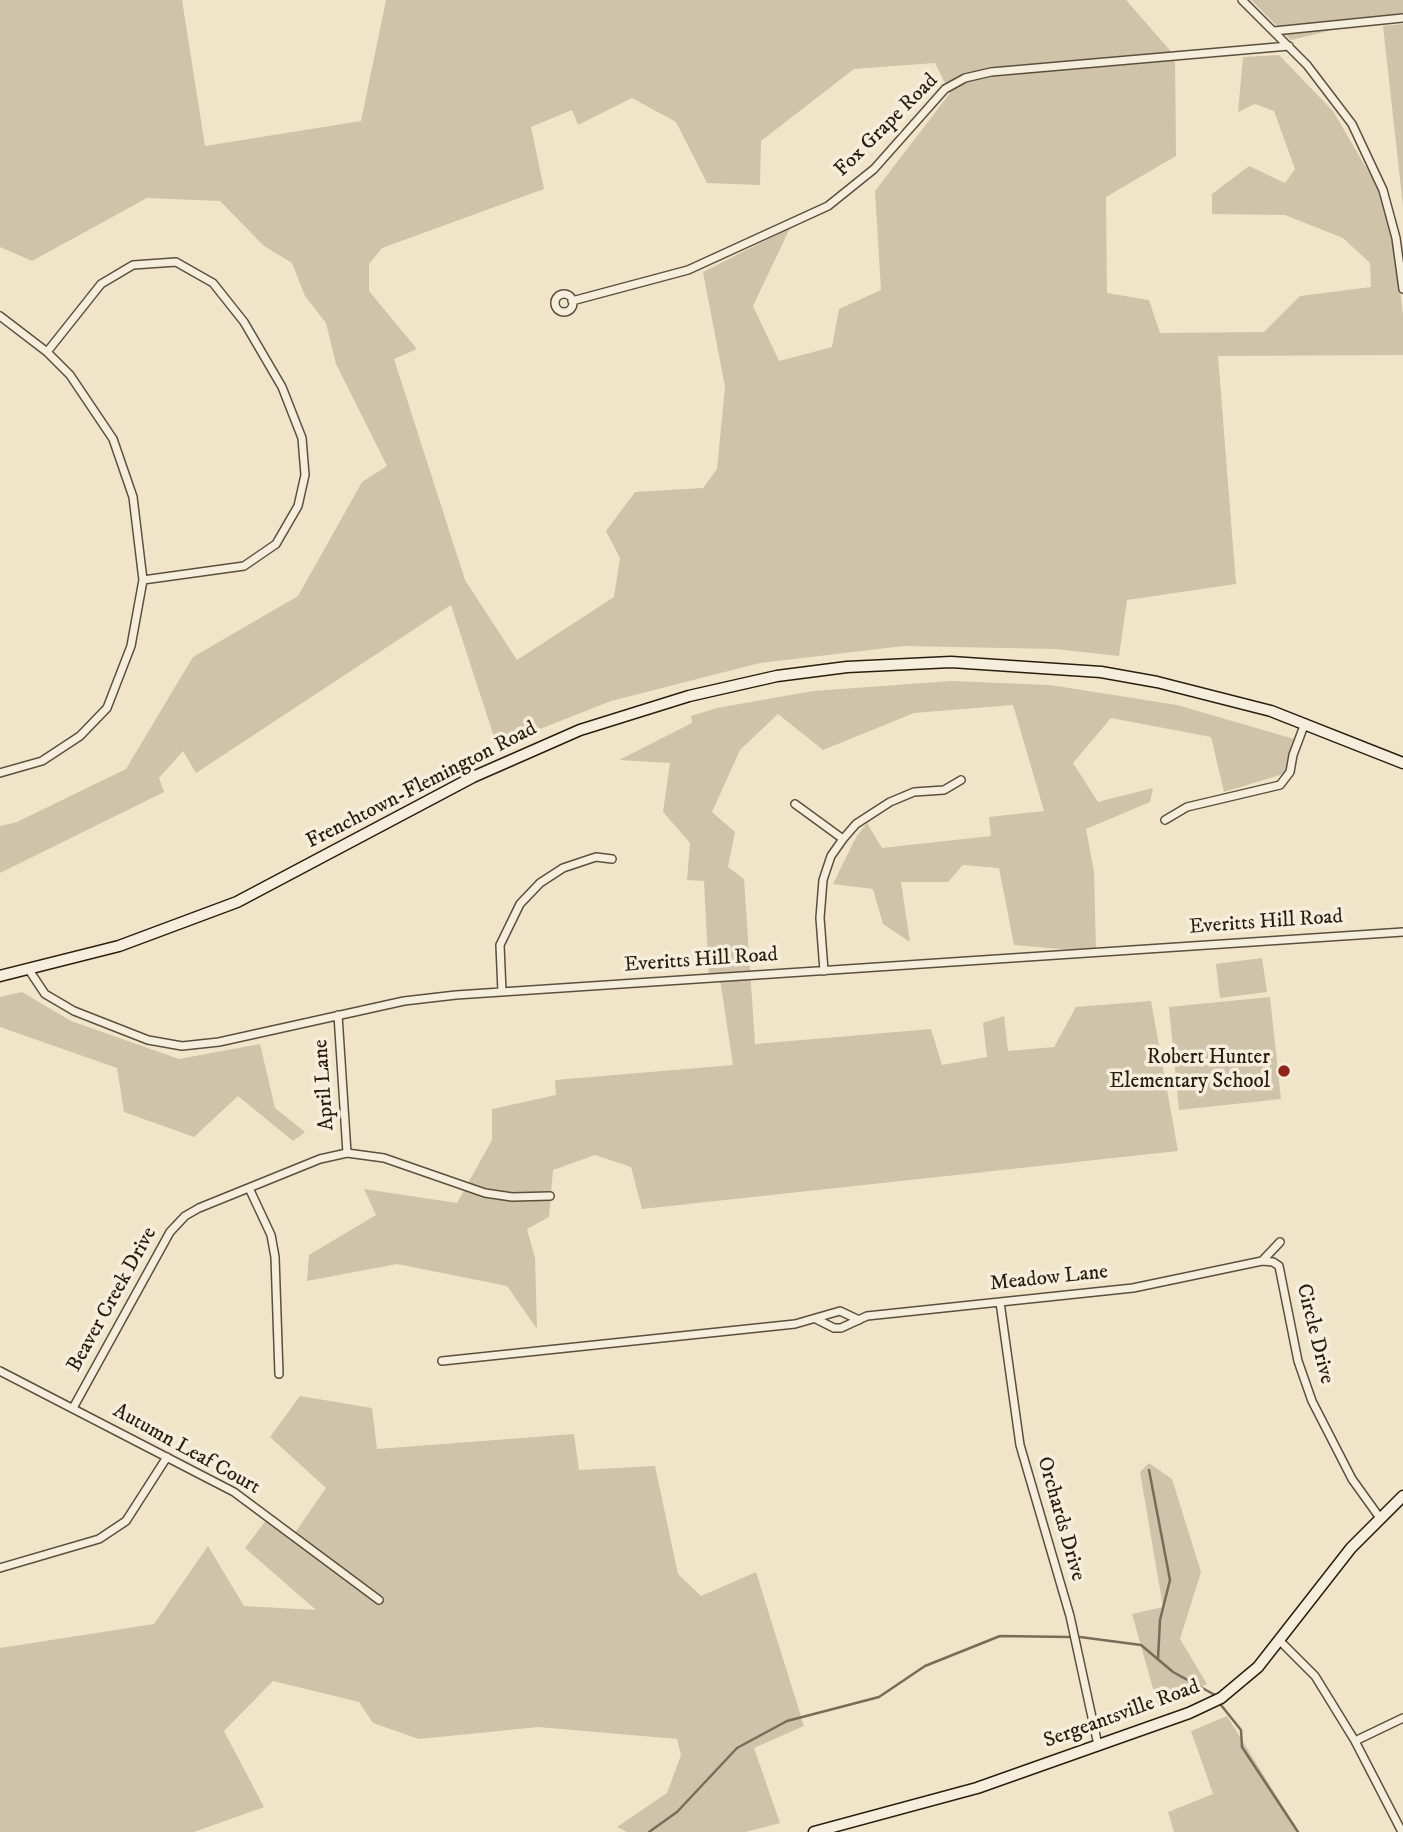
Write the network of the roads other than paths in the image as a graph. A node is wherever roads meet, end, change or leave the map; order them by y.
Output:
1 (1242, 0) edge
2 (1403, 18) edge
3 (1274, 31) junction
4 (1289, 46) junction
5 (1403, 289) edge
6 (572, 301) dead end
7 (0, 316) edge
8 (47, 352) junction
9 (143, 580) junction
10 (1305, 723) junction
11 (1403, 763) edge
12 (0, 773) edge
13 (961, 780) dead end
14 (795, 804) dead end
15 (1165, 820) dead end
16 (843, 839) junction
17 (612, 859) dead end
18 (1403, 932) edge
19 (29, 970) junction
20 (824, 971) junction
21 (0, 976) edge
22 (502, 992) junction
23 (338, 1015) junction
24 (347, 1153) junction
25 (249, 1188) junction
26 (550, 1196) dead end
27 (1280, 1242) dead end
28 (1262, 1261) junction
29 (1000, 1302) junction
30 (816, 1319) junction
31 (859, 1320) junction
32 (442, 1361) dead end
33 (0, 1371) edge
34 (279, 1374) dead end
35 (73, 1408) junction
36 (167, 1457) junction
37 (1403, 1496) edge
38 (1380, 1518) junction
39 (0, 1567) edge
40 (379, 1600) dead end
41 (1279, 1640) junction
42 (1403, 1718) edge
43 (1355, 1741) junction
44 (1098, 1745) junction
45 (814, 1832) edge
46 (1402, 1832) edge

1 - 3 street
2 - 3 street
3 - 4 street
4 - 5 street
4 - 6 street, Fox Grape Road
7 - 8 street
8 - 9 street
8 - 9 street
9 - 12 street
10 - 11 main road, Frenchtown-Flemington Road
10 - 15 street
10 - 19 main road, Frenchtown-Flemington Road
13 - 16 street
14 - 16 street
16 - 20 street
17 - 22 street
18 - 20 street, Everitts Hill Road
19 - 21 main road, Frenchtown-Flemington Road
19 - 23 street, Everitts Hill Road
20 - 22 street, Everitts Hill Road
22 - 23 street, Everitts Hill Road
23 - 24 street, April Lane
24 - 25 street, Beaver Creek Drive
24 - 26 street, Beaver Creek Drive
25 - 34 street
25 - 35 street, Beaver Creek Drive
27 - 28 street
28 - 29 street, Meadow Lane
28 - 38 street, Circle Drive
29 - 31 street, Meadow Lane
29 - 44 street, Orchards Drive
30 - 31 street, Meadow Lane
30 - 31 street, Meadow Lane
30 - 32 street, Meadow Lane
33 - 35 street, Autumn Leaf Court
35 - 36 street, Autumn Leaf Court
36 - 39 street
36 - 40 street, Autumn Leaf Court
37 - 38 main road, Sergeantsville Road
38 - 41 main road, Sergeantsville Road
41 - 43 street
41 - 44 main road, Sergeantsville Road
42 - 43 street
43 - 46 street
44 - 45 main road, Sergeantsville Road

